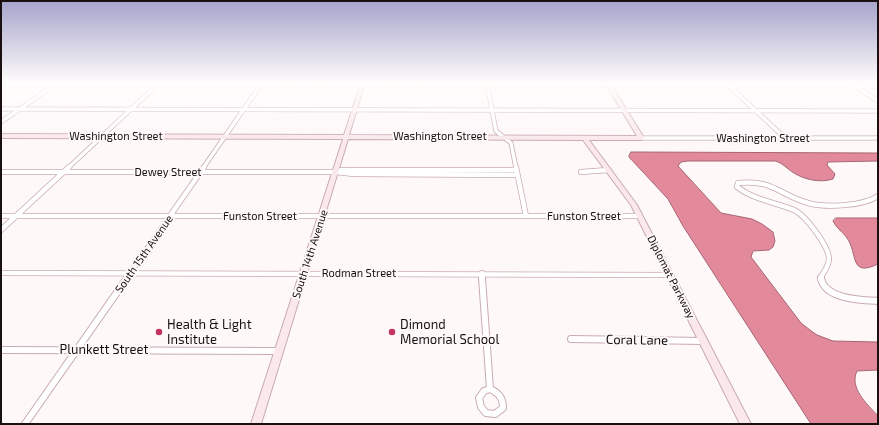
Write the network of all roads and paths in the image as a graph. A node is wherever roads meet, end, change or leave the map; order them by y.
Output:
1 (29, 103) edge
2 (138, 103) edge
3 (248, 103) edge
4 (358, 103) edge
5 (491, 103) edge
6 (620, 103) edge
7 (747, 103) edge
8 (1, 109) edge
9 (20, 109) junction
10 (131, 109) junction
11 (244, 109) junction
12 (356, 110) junction
13 (492, 110) junction
14 (624, 110) junction
15 (756, 111) junction
16 (878, 111) edge
17 (1, 122) edge
18 (1, 136) edge
19 (102, 136) junction
20 (225, 136) junction
21 (347, 136) junction
22 (503, 137) junction
23 (585, 138) junction
24 (641, 138) junction
25 (785, 138) junction
26 (878, 138) edge
27 (516, 170) junction
28 (608, 170) junction
29 (1, 172) edge
30 (63, 172) junction
31 (200, 172) junction
32 (336, 172) junction
33 (581, 172) dead end
34 (517, 175) junction
35 (878, 196) edge
36 (1, 216) edge
37 (16, 216) junction
38 (170, 216) junction
39 (322, 216) junction
40 (526, 216) junction
41 (640, 216) junction
42 (1, 230) edge
43 (1, 273) edge
44 (482, 273) junction
45 (130, 274) junction
46 (304, 274) junction
47 (670, 275) junction
48 (878, 300) edge
49 (571, 339) dead end
50 (704, 341) junction
51 (1, 350) edge
52 (77, 350) junction
53 (279, 351) junction
54 (490, 389) dead end
55 (25, 424) edge
56 (256, 424) edge
57 (746, 424) edge

1 - 9 street
2 - 10 street
3 - 11 street, South 15th Avenue
4 - 12 street, South 14th Avenue
5 - 13 street
6 - 14 street
7 - 15 street
8 - 9 street
9 - 10 street
9 - 17 street
10 - 11 street
10 - 19 street
11 - 12 street
11 - 20 street, South 15th Avenue
12 - 13 street
12 - 21 street, South 14th Avenue
13 - 14 street
13 - 22 street
14 - 15 street
14 - 24 street
15 - 16 street
15 - 25 street
18 - 19 street, Washington Street
19 - 20 street, Washington Street
19 - 30 street
20 - 21 street, Washington Street
20 - 31 street, South 15th Avenue
21 - 22 street, Washington Street
21 - 32 street, South 14th Avenue
22 - 23 street, Washington Street
22 - 27 street
23 - 24 street, Washington Street
23 - 28 street, Diplomat Parkway
24 - 25 street, Washington Street
25 - 26 street, Washington Street
27 - 32 street, Dewey Street
27 - 34 street
28 - 33 street
28 - 41 street, Diplomat Parkway
29 - 30 street, Dewey Street
30 - 31 street, Dewey Street
30 - 37 street
31 - 32 street, Dewey Street
31 - 38 street, South 15th Avenue
32 - 34 street, Dewey Street
32 - 39 street, South 14th Avenue
34 - 40 street
35 - 48 street
36 - 37 street, Funston Street
37 - 38 street, Funston Street
37 - 42 street
38 - 39 street, Funston Street
38 - 45 street, South 15th Avenue
39 - 40 street, Funston Street
39 - 46 street, South 14th Avenue
40 - 41 street, Funston Street
41 - 47 street, Diplomat Parkway
43 - 45 street, Rodman Street
44 - 46 street, Rodman Street
44 - 47 street, Rodman Street
44 - 54 street
45 - 46 street, Rodman Street
45 - 52 street, South 15th Avenue
46 - 53 street, South 14th Avenue
47 - 50 street, Diplomat Parkway
49 - 50 street, Coral Lane
50 - 57 street, Diplomat Parkway
51 - 52 street, Plunkett Street
52 - 53 street, Plunkett Street
52 - 55 street, South 15th Avenue
53 - 56 street, South 14th Avenue

